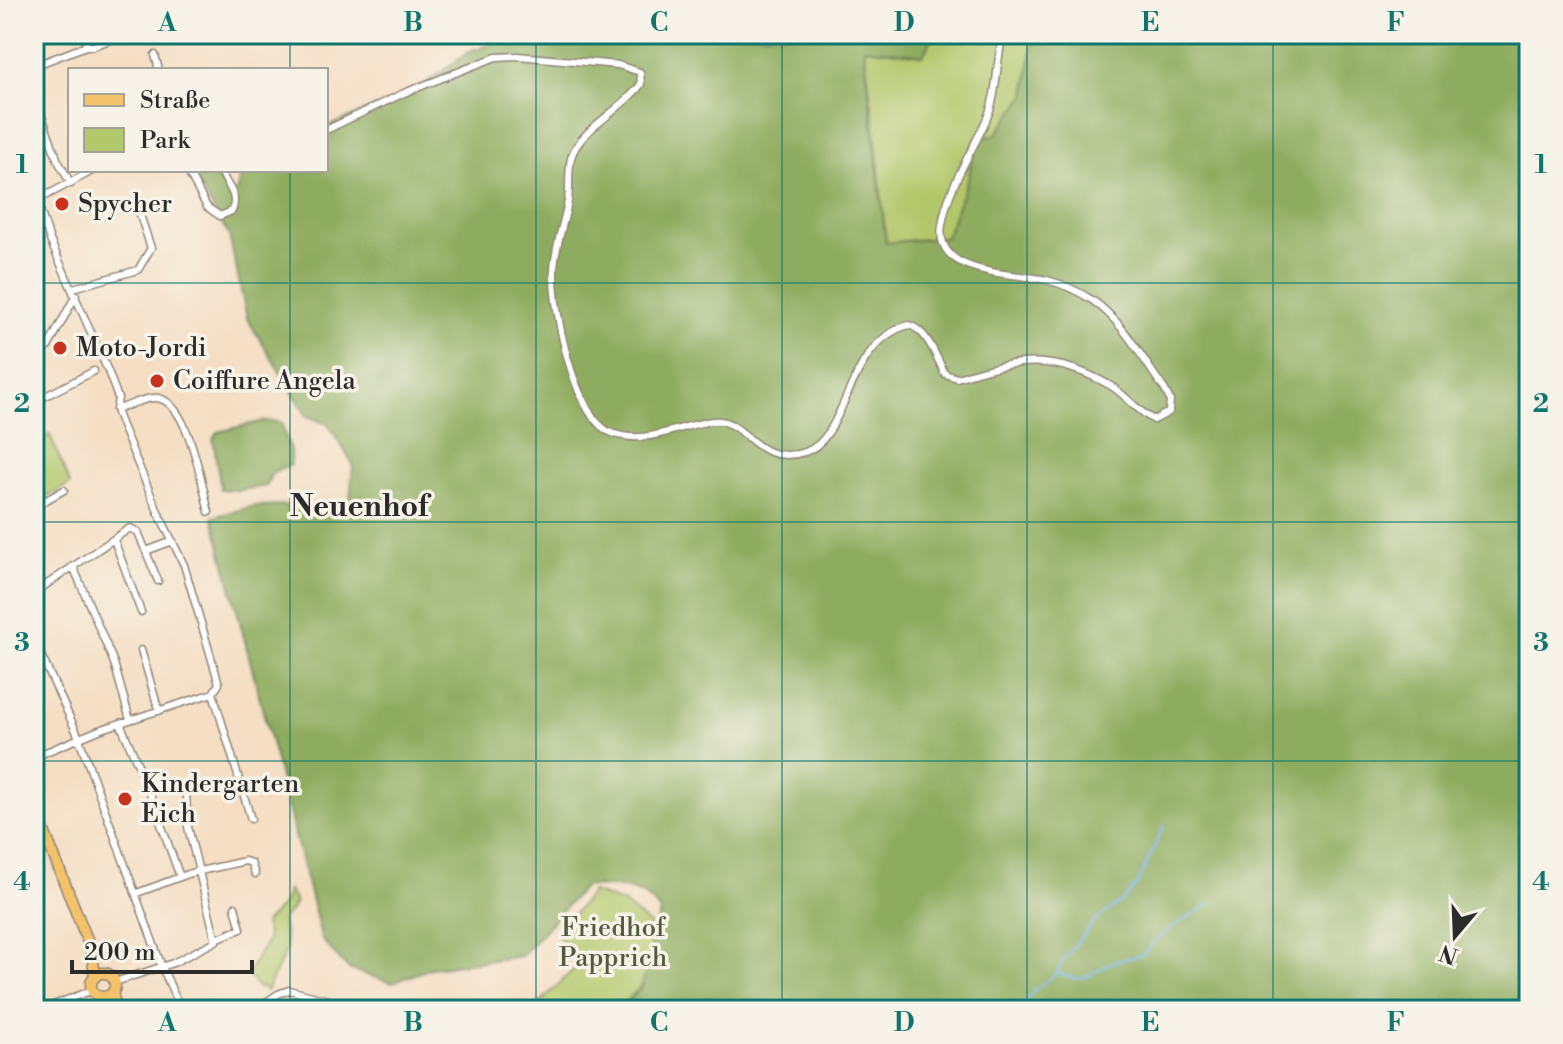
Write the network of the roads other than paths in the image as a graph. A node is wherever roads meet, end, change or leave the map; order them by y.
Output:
1 (86, 34) edge
2 (1003, 34) edge
3 (124, 35) edge
4 (86, 46) junction
5 (155, 55) dead end
6 (34, 66) edge
7 (158, 68) edge
8 (34, 94) edge
9 (328, 129) edge
10 (91, 172) edge
11 (188, 172) edge
12 (222, 172) edge
13 (71, 184) junction
14 (36, 202) edge
15 (139, 212) dead end
16 (74, 292) junction
17 (34, 330) edge
18 (42, 351) junction
19 (94, 371) dead end
20 (34, 377) edge
21 (34, 402) edge
22 (116, 410) junction
23 (64, 490) dead end
24 (34, 507) edge
25 (209, 512) dead end
26 (114, 540) junction
27 (173, 541) junction
28 (146, 551) junction
29 (73, 566) junction
30 (158, 581) dead end
31 (34, 593) edge
32 (141, 612) dead end
33 (34, 640) edge
34 (141, 650) dead end
35 (213, 693) junction
36 (159, 711) junction
37 (130, 720) junction
38 (120, 723) junction
39 (79, 738) junction
40 (34, 757) edge
41 (186, 794) dead end
42 (34, 806) edge
43 (251, 819) dead end
44 (199, 871) junction
45 (255, 874) dead end
46 (180, 877) junction
47 (137, 893) junction
48 (235, 907) dead end
49 (216, 939) junction
50 (92, 952) junction
51 (162, 967) junction
52 (106, 987) junction
53 (40, 1010) edge
54 (110, 1010) edge
55 (117, 1010) edge
56 (181, 1010) edge
57 (254, 1010) edge
58 (367, 1010) edge

1 - 4 street
2 - 9 street
3 - 4 street
4 - 6 street
5 - 7 street
8 - 13 street
10 - 13 street
11 - 12 street
13 - 14 street
14 - 16 street
15 - 16 street
16 - 18 street
16 - 22 street
17 - 18 street
18 - 20 street
19 - 21 street
22 - 25 street
22 - 27 street
23 - 24 street
26 - 28 street
26 - 29 street
26 - 32 street
27 - 28 street
27 - 35 street
28 - 30 street
29 - 31 street
29 - 37 street
33 - 39 street
34 - 36 street
35 - 36 street
35 - 43 street
36 - 37 street
37 - 38 street
38 - 39 street
38 - 46 street
39 - 40 street
39 - 47 street
41 - 44 street
42 - 50 main road
44 - 45 street
44 - 46 street
44 - 49 street
46 - 47 street
47 - 51 street
48 - 49 street
49 - 51 street
50 - 52 main road
50 - 52 main road
51 - 52 street
51 - 56 street
52 - 53 street
52 - 54 main road
52 - 55 main road
57 - 58 street

